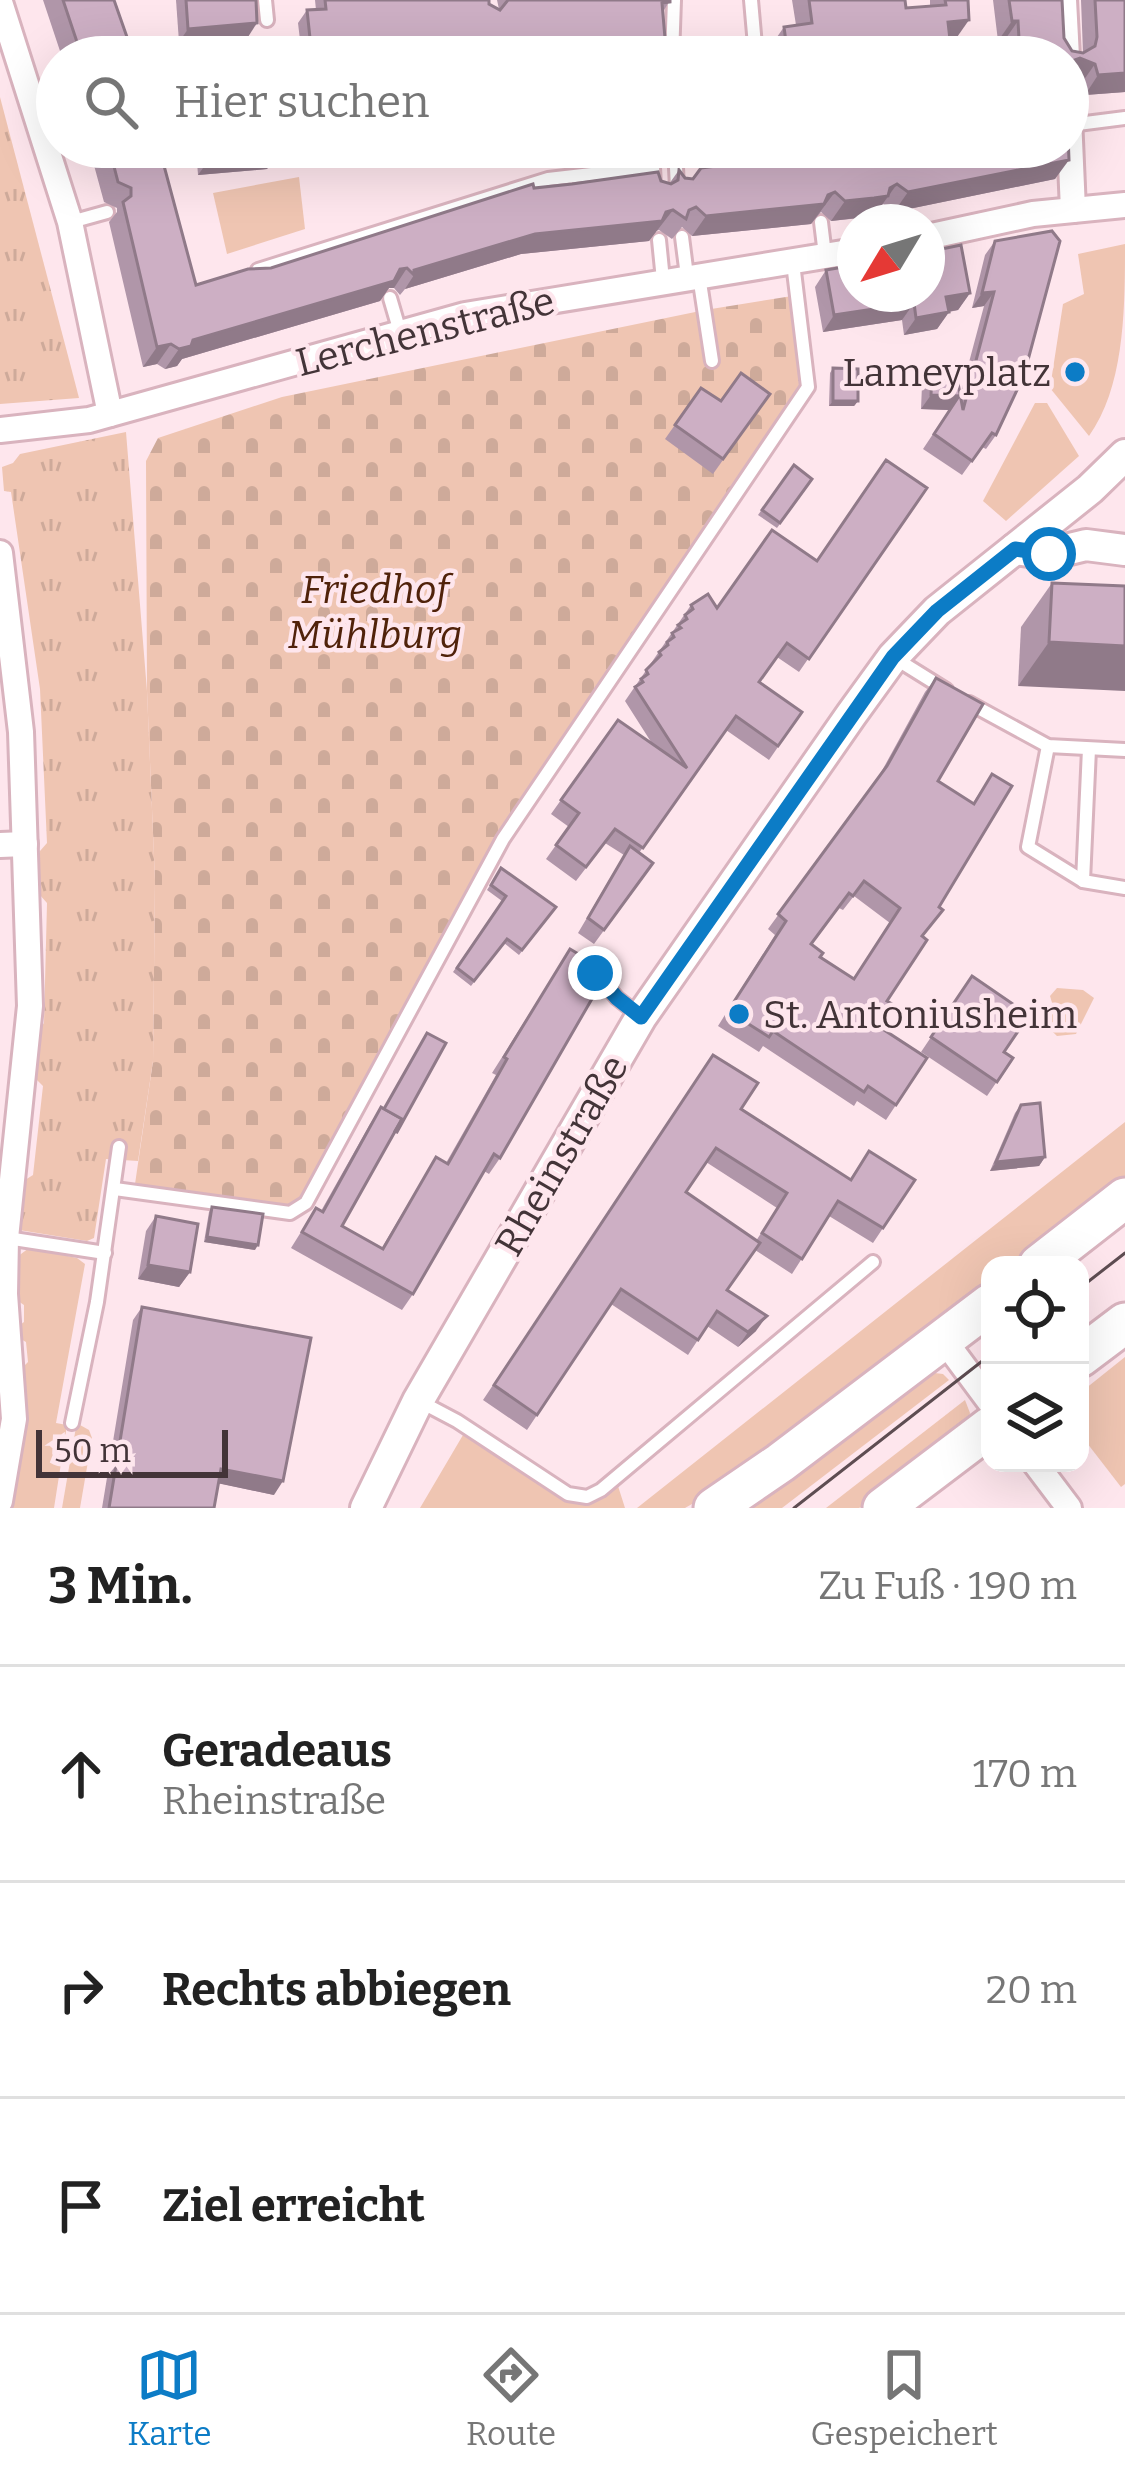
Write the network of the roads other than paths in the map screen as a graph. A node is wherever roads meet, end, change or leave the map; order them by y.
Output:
1 (265, 0) edge
2 (674, 0) edge
3 (751, 0) edge
4 (1064, 0) edge
5 (0, 2) edge
6 (267, 20) dead end
7 (673, 36) edge
8 (754, 36) edge
9 (1065, 36) edge
10 (36, 115) edge
11 (1125, 118) edge
12 (1089, 122) edge
13 (53, 168) edge
14 (643, 168) edge
15 (653, 168) edge
16 (676, 168) edge
17 (1071, 168) edge
18 (677, 189) edge
19 (655, 194) edge
20 (1125, 205) edge
21 (1073, 210) junction
22 (107, 212) dead end
23 (70, 222) junction
24 (821, 222) edge
25 (945, 232) edge
26 (371, 234) junction
27 (682, 237) edge
28 (659, 240) edge
29 (376, 252) edge
30 (837, 254) edge
31 (826, 256) junction
32 (793, 263) junction
33 (258, 269) edge
34 (683, 277) junction
35 (390, 298) edge
36 (400, 333) junction
37 (712, 361) dead end
38 (110, 414) junction
39 (0, 430) edge
40 (1125, 455) edge
41 (1015, 549) junction
42 (1125, 550) edge
43 (0, 553) edge
44 (893, 657) junction
45 (1048, 746) junction
46 (1089, 749) junction
47 (1125, 751) edge
48 (13, 844) edge
49 (1083, 881) junction
50 (1125, 888) edge
51 (595, 973) edge
52 (641, 1017) junction
53 (119, 1147) dead end
54 (115, 1189) junction
55 (1125, 1198) edge
56 (3, 1237) edge
57 (105, 1253) junction
58 (1051, 1256) edge
59 (873, 1262) dead end
60 (981, 1311) edge
61 (1125, 1323) edge
62 (944, 1340) junction
63 (1089, 1350) edge
64 (981, 1390) edge
65 (418, 1400) junction
66 (72, 1423) dead end
67 (981, 1434) edge
68 (1042, 1472) edge
69 (371, 1497) edge
70 (0, 1502) edge
71 (346, 1508) edge
72 (714, 1508) edge
73 (883, 1508) edge
74 (1069, 1508) edge

1 - 6 lane
2 - 7 lane
3 - 8 lane
4 - 9 street
5 - 10 street
11 - 12 lane
13 - 23 street
14 - 26 lane
15 - 19 lane
16 - 18 lane
17 - 21 street
20 - 21 street
21 - 25 street
22 - 23 lane
23 - 38 street
24 - 31 lane
26 - 29 lane
26 - 33 lane
27 - 34 lane
28 - 34 lane
30 - 31 street, Lerchenstraße
31 - 32 street, Lerchenstraße
32 - 34 street, Lerchenstraße
32 - 54 lane
34 - 36 street, Lerchenstraße
34 - 37 lane
35 - 36 lane
36 - 38 street, Lerchenstraße
38 - 39 street, Lerchenstraße
40 - 41 street, Rheinstraße
41 - 42 street
41 - 44 street, Rheinstraße
43 - 48 street
44 - 45 lane
44 - 52 street, Rheinstraße
45 - 46 lane
45 - 49 lane
46 - 47 lane
46 - 49 lane
48 - 56 street
49 - 50 lane
51 - 52 lane
52 - 65 street, Rheinstraße
53 - 54 lane
54 - 57 lane
55 - 58 main road
56 - 57 lane
56 - 70 street
57 - 66 lane
59 - 65 lane
60 - 62 main road
61 - 63 main road
62 - 64 street
62 - 72 main road
65 - 69 street, Rheinstraße
67 - 73 main road
68 - 74 street
69 - 71 street

